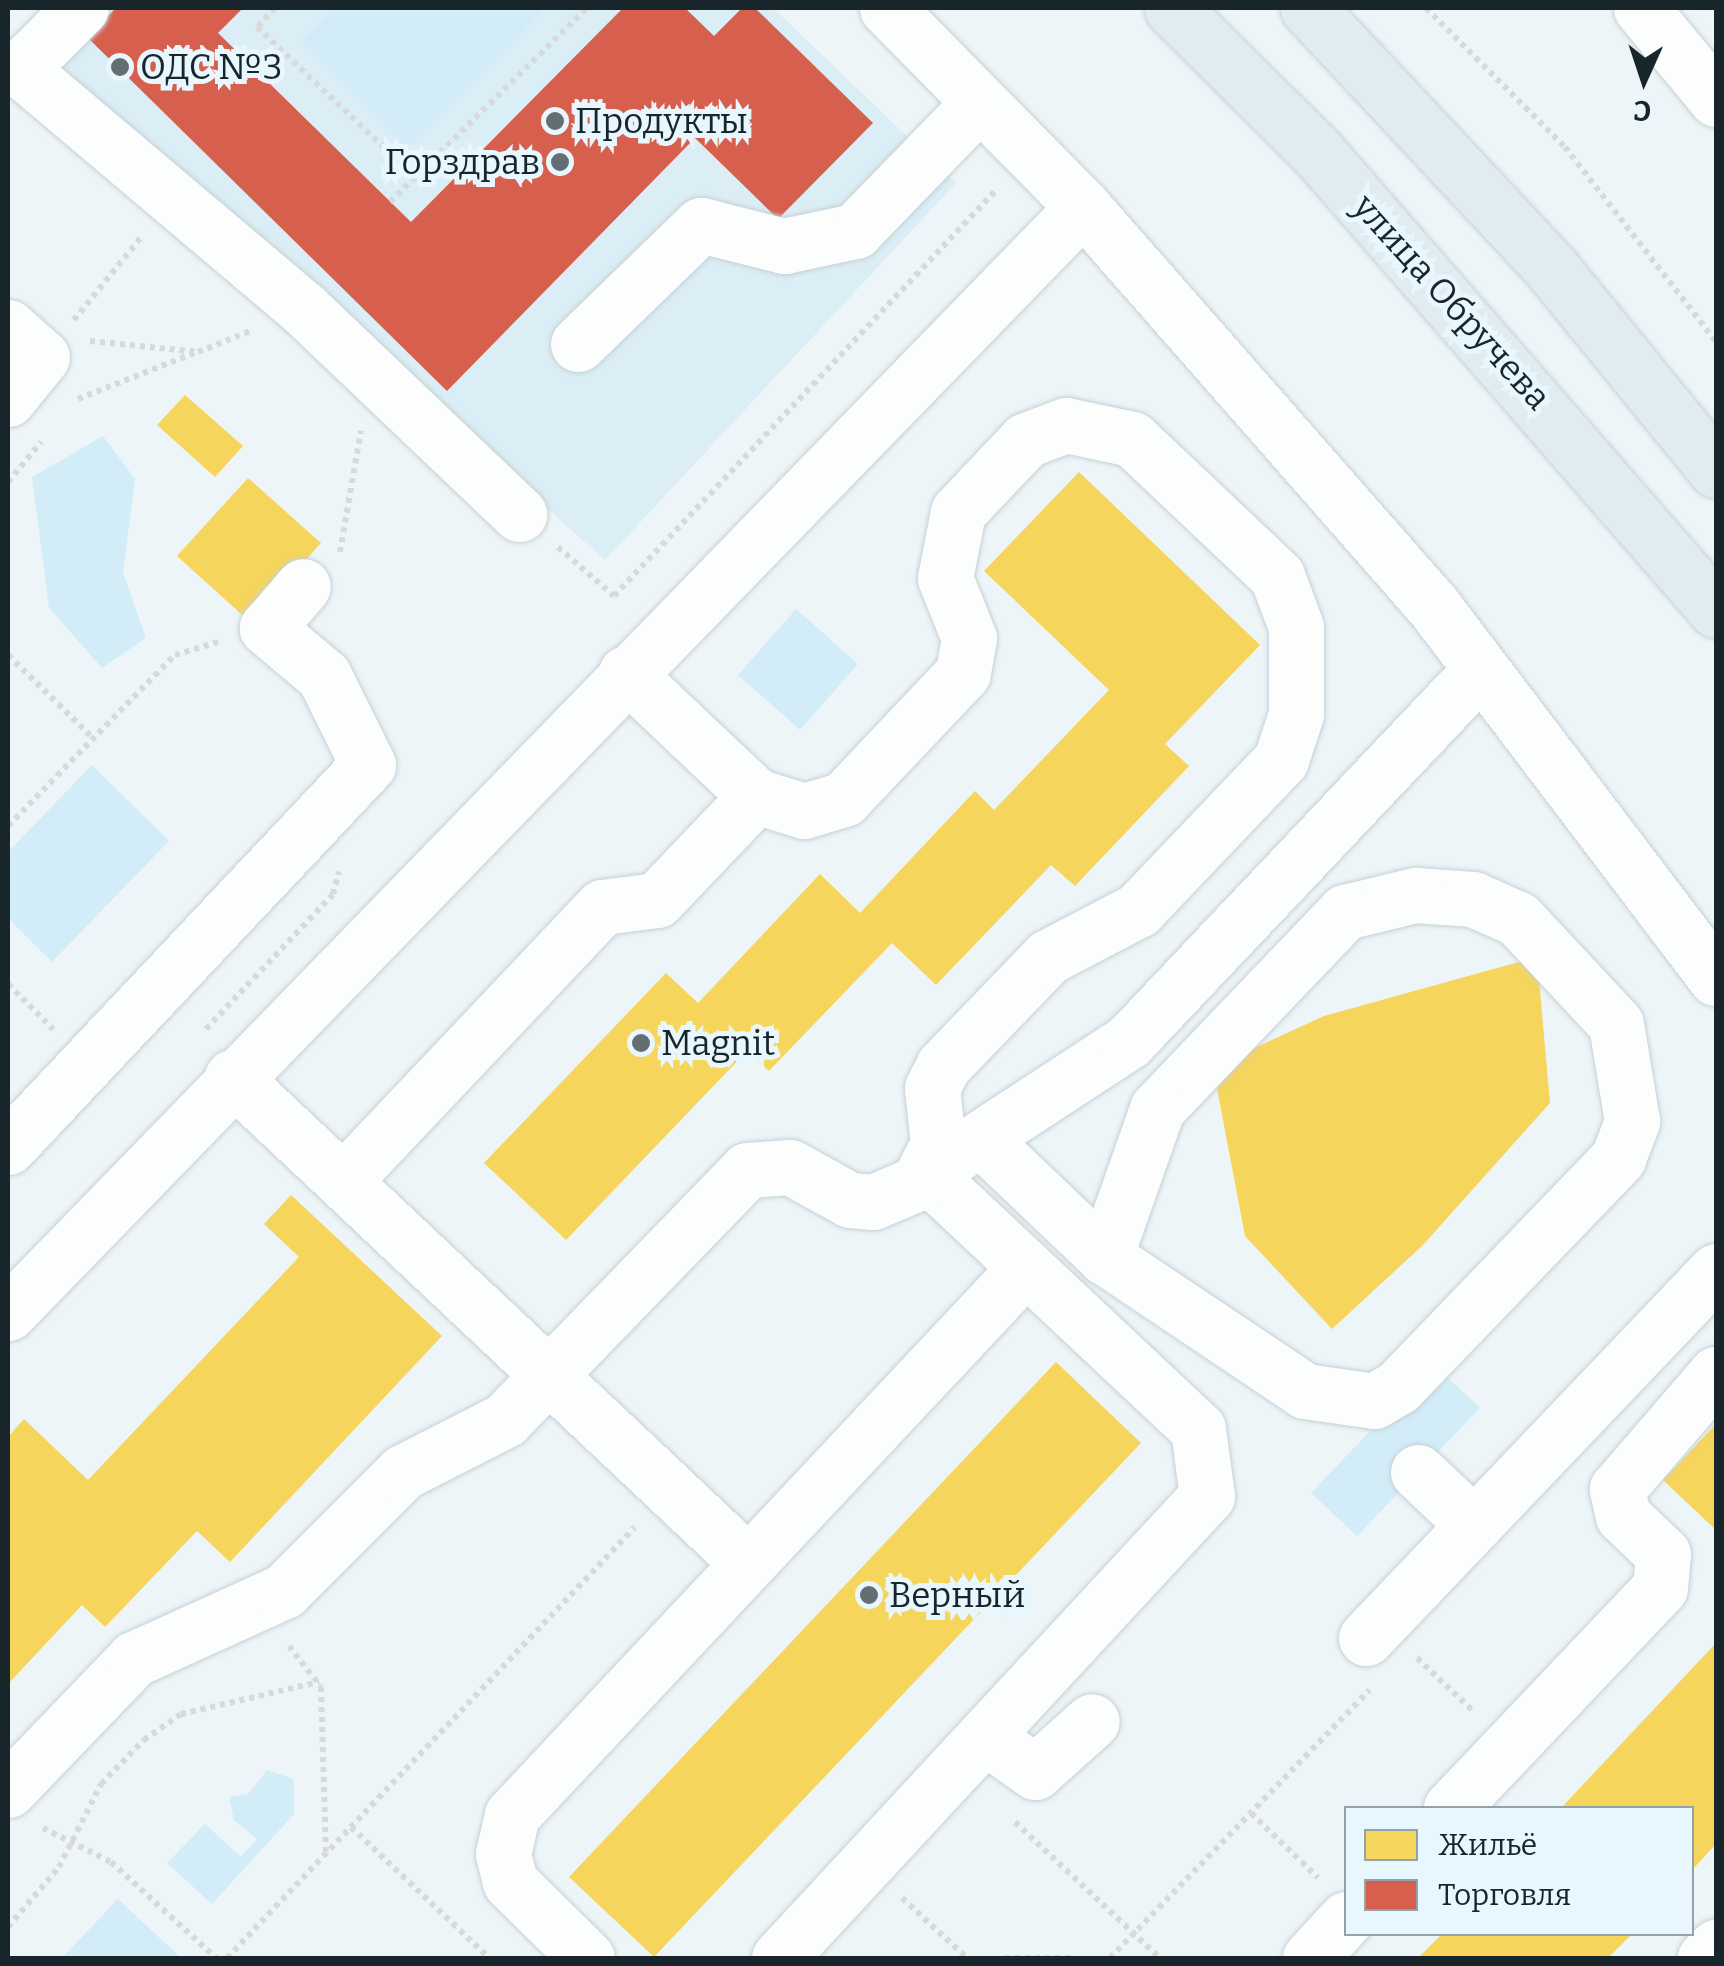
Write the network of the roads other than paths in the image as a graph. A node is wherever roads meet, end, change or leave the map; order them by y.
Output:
1 (81, 8) edge
2 (887, 8) edge
3 (1172, 8) edge
4 (1308, 8) edge
5 (1641, 8) edge
6 (1715, 96) edge
7 (978, 104) junction
8 (1083, 207) junction
9 (36, 341) edge
10 (578, 344) dead end
11 (8, 399) edge
12 (1716, 470) edge
13 (519, 514) road end
14 (321, 572) road end
15 (1716, 610) edge
16 (1481, 669) junction
17 (626, 673) junction
18 (756, 796) junction
19 (1716, 978) edge
20 (232, 1077) junction
21 (982, 1140) junction
22 (8, 1147) edge
23 (926, 1174) junction
24 (343, 1181) junction
25 (1105, 1256) junction
26 (1026, 1267) junction
27 (1716, 1271) edge
28 (8, 1313) edge
29 (1716, 1374) edge
30 (548, 1375) junction
31 (1418, 1472) dead end
32 (1474, 1524) junction
33 (747, 1562) junction
34 (1388, 1644) road end
35 (1092, 1721) dead end
36 (973, 1753) junction
37 (15, 1804) edge
38 (1453, 1806) edge
39 (1340, 1906) edge
40 (1716, 1946) edge
41 (588, 1958) edge
42 (779, 1958) edge
43 (1310, 1958) edge
44 (1705, 1958) edge

1 - 13 street
2 - 7 street
3 - 15 main road, улица Обручева
4 - 12 main road
5 - 6 street
7 - 8 street
7 - 10 street
8 - 16 street
8 - 17 street
9 - 11 street
14 - 22 street
16 - 19 street
16 - 21 street
17 - 18 street
17 - 20 street
18 - 23 street
18 - 24 street
20 - 24 street
20 - 28 street
21 - 23 street
21 - 25 street
23 - 26 street
23 - 30 street
24 - 30 street
25 - 25 street
26 - 33 street
26 - 36 street
27 - 32 street
29 - 38 street
30 - 33 street
30 - 37 street
31 - 32 street
32 - 34 street
33 - 41 street
35 - 36 street
36 - 42 street
39 - 43 street
40 - 44 street

